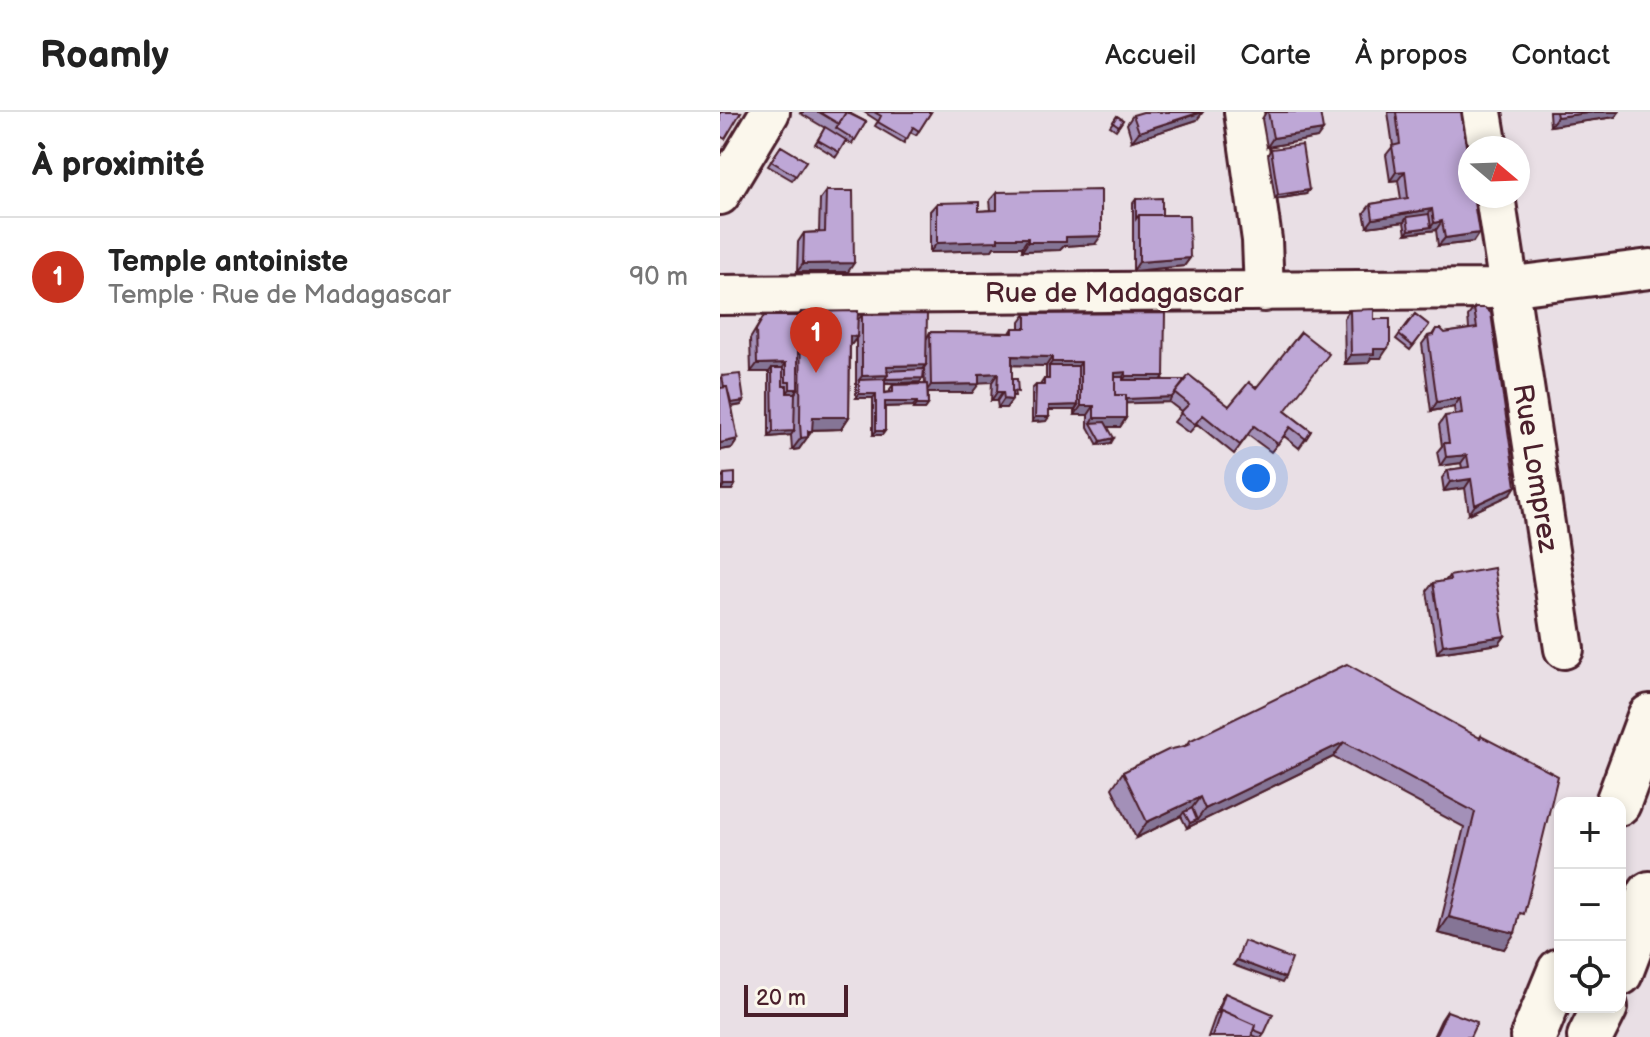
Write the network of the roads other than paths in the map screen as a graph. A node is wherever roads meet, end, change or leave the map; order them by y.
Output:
1 (770, 112) edge
2 (1244, 112) edge
3 (1482, 112) edge
4 (1486, 136) edge
5 (720, 195) edge
6 (1497, 208) edge
7 (1650, 269) edge
8 (1507, 287) junction
9 (1264, 292) junction
10 (720, 295) edge
11 (1564, 649) dead end
12 (1650, 717) edge
13 (1620, 797) edge
14 (1650, 894) edge
15 (1626, 957) edge

1 - 5 street
2 - 9 street
3 - 4 street
6 - 8 street, Rue Lomprez
7 - 8 street
8 - 9 street, Rue de Madagascar
8 - 11 street, Rue Lomprez
9 - 10 street, Rue de Madagascar
12 - 13 main road
14 - 15 main road

